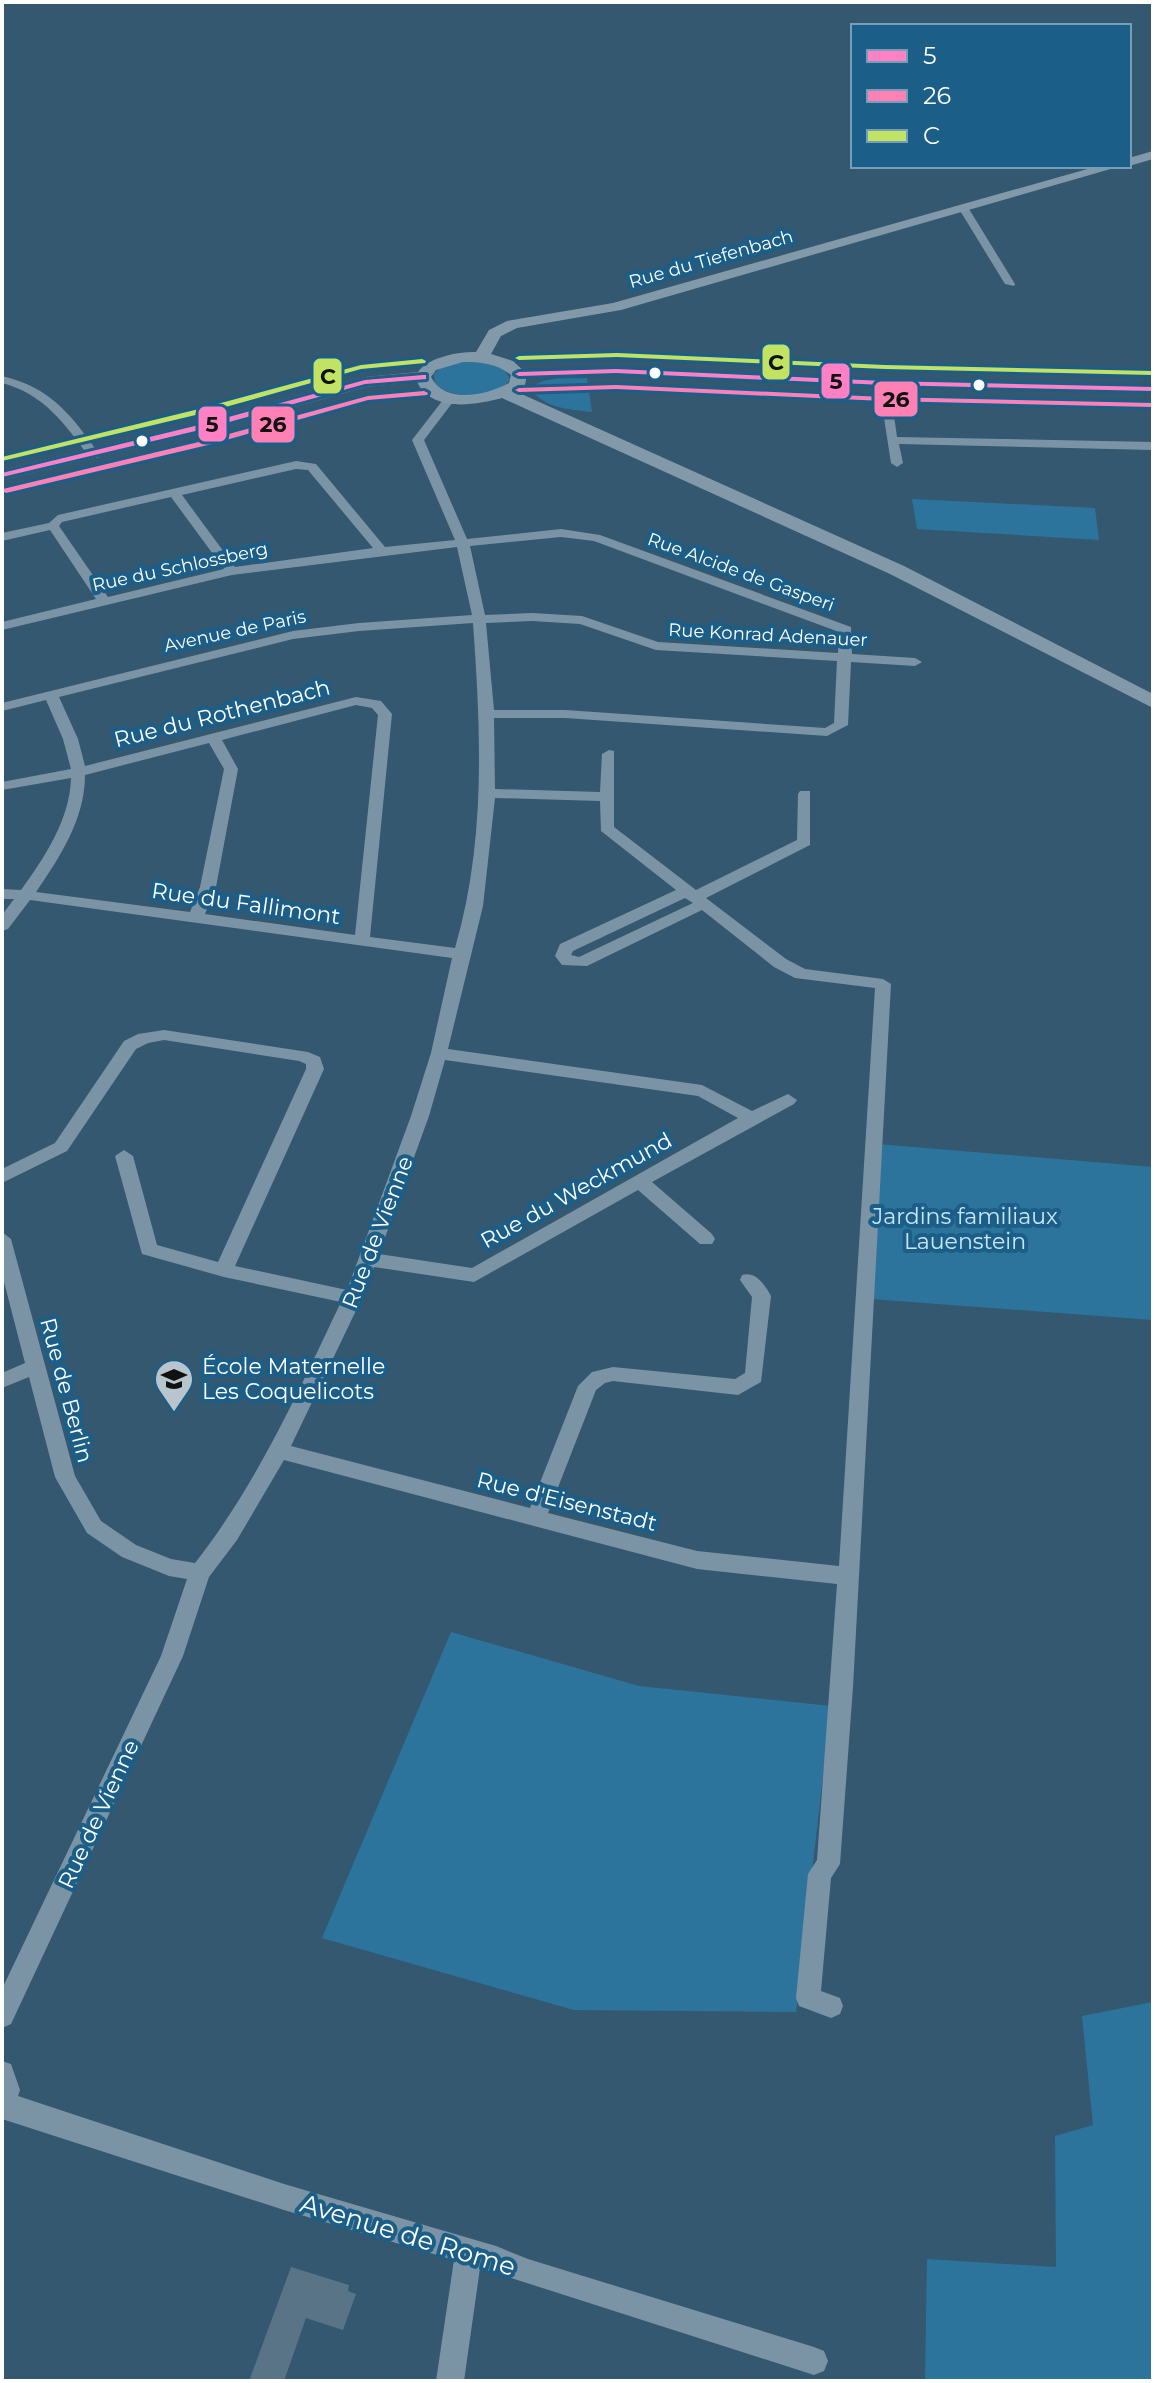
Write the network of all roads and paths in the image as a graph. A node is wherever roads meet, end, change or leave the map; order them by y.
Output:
1 (1153, 155) edge
2 (1131, 161) edge
3 (1107, 168) edge
4 (964, 209) junction
5 (1010, 284) dead end
6 (481, 357) junction
7 (519, 374) junction
8 (423, 377) junction
9 (2, 379) edge
10 (878, 383) junction
11 (1153, 389) edge
12 (505, 393) junction
13 (450, 398) junction
14 (892, 440) junction
15 (1153, 446) edge
16 (94, 455) junction
17 (897, 463) dead end
18 (2, 475) edge
19 (175, 494) junction
20 (53, 526) junction
21 (2, 537) edge
22 (463, 544) junction
23 (382, 551) junction
24 (232, 571) junction
25 (104, 601) junction
26 (479, 619) junction
27 (2, 626) edge
28 (845, 658) junction
29 (915, 662) dead end
30 (50, 694) junction
31 (1153, 702) edge
32 (2, 707) edge
33 (487, 714) junction
34 (214, 739) junction
35 (609, 754) dead end
36 (79, 772) junction
37 (2, 786) edge
38 (488, 793) junction
39 (805, 794) dead end
40 (606, 797) junction
41 (2, 894) edge
42 (26, 895) junction
43 (693, 898) junction
44 (196, 918) junction
45 (2, 926) edge
46 (362, 940) junction
47 (461, 954) junction
48 (439, 1053) junction
49 (788, 1100) dead end
50 (752, 1118) junction
51 (124, 1156) dead end
52 (2, 1177) edge
53 (640, 1182) junction
54 (706, 1239) dead end
55 (3, 1244) edge
56 (368, 1259) junction
57 (224, 1270) junction
58 (749, 1280) dead end
59 (353, 1298) junction
60 (34, 1367) junction
61 (2, 1381) edge
62 (279, 1451) junction
63 (536, 1518) junction
64 (200, 1573) junction
65 (847, 1576) junction
66 (831, 2006) dead end
67 (2, 2016) edge
68 (2, 2073) edge
69 (3, 2105) edge
70 (469, 2252) junction
71 (814, 2361) dead end
72 (450, 2381) edge

1 - 2 main road
3 - 4 main road, Rue du Tiefenbach
4 - 5 street
4 - 6 main road, Rue du Tiefenbach
6 - 7 main road
6 - 8 main road
7 - 10 street
7 - 12 main road
8 - 13 main road
8 - 16 main road
9 - 16 street
10 - 11 street
10 - 14 street
12 - 13 main road
12 - 31 main road
13 - 22 street, Rue de Vienne
14 - 15 street
14 - 17 street
16 - 18 main road
19 - 20 street
19 - 23 street
19 - 24 street
20 - 21 street
20 - 25 street
22 - 23 street, Rue du Schlossberg
22 - 26 street, Rue de Vienne
22 - 28 street, Rue Alcide de Gasperi
23 - 24 street, Rue du Schlossberg
24 - 25 street, Rue du Schlossberg
25 - 27 street, Rue du Schlossberg
26 - 28 street, Rue Konrad Adenauer
26 - 30 street, Avenue de Paris
26 - 33 street, Rue de Vienne
28 - 29 street, Rue Konrad Adenauer
28 - 33 street, Rue Alcide de Gasperi
30 - 32 street, Avenue de Paris
30 - 36 street
33 - 38 street, Rue de Vienne
34 - 36 street, Rue du Rothenbach
34 - 44 street
34 - 46 street, Rue du Rothenbach
35 - 40 street
36 - 37 street, Rue du Rothenbach
36 - 42 street
38 - 40 street
38 - 47 street, Rue de Vienne
39 - 43 street
40 - 43 street
41 - 42 street, Rue du Fallimont
42 - 44 street, Rue du Fallimont
42 - 45 street
43 - 43 street
43 - 65 street
44 - 46 street, Rue du Fallimont
46 - 47 street, Rue du Fallimont
47 - 48 street, Rue de Vienne
48 - 50 street
48 - 56 street, Rue de Vienne
49 - 50 street, Rue du Weckmund
50 - 53 street, Rue du Weckmund
51 - 57 street
52 - 57 street
53 - 54 street
53 - 56 street, Rue du Weckmund
55 - 60 street, Rue de Berlin
56 - 59 street, Rue de Vienne
57 - 59 street
58 - 63 street
59 - 62 street, Rue de Vienne
60 - 61 street
60 - 64 street, Rue de Berlin
62 - 63 street, Rue d'Eisenstadt
62 - 64 street, Rue de Vienne
63 - 65 street, Rue d'Eisenstadt
64 - 67 street, Rue de Vienne
65 - 66 street
68 - 69 street
69 - 70 street, Avenue de Rome
70 - 71 street, Avenue de Rome
70 - 72 street

